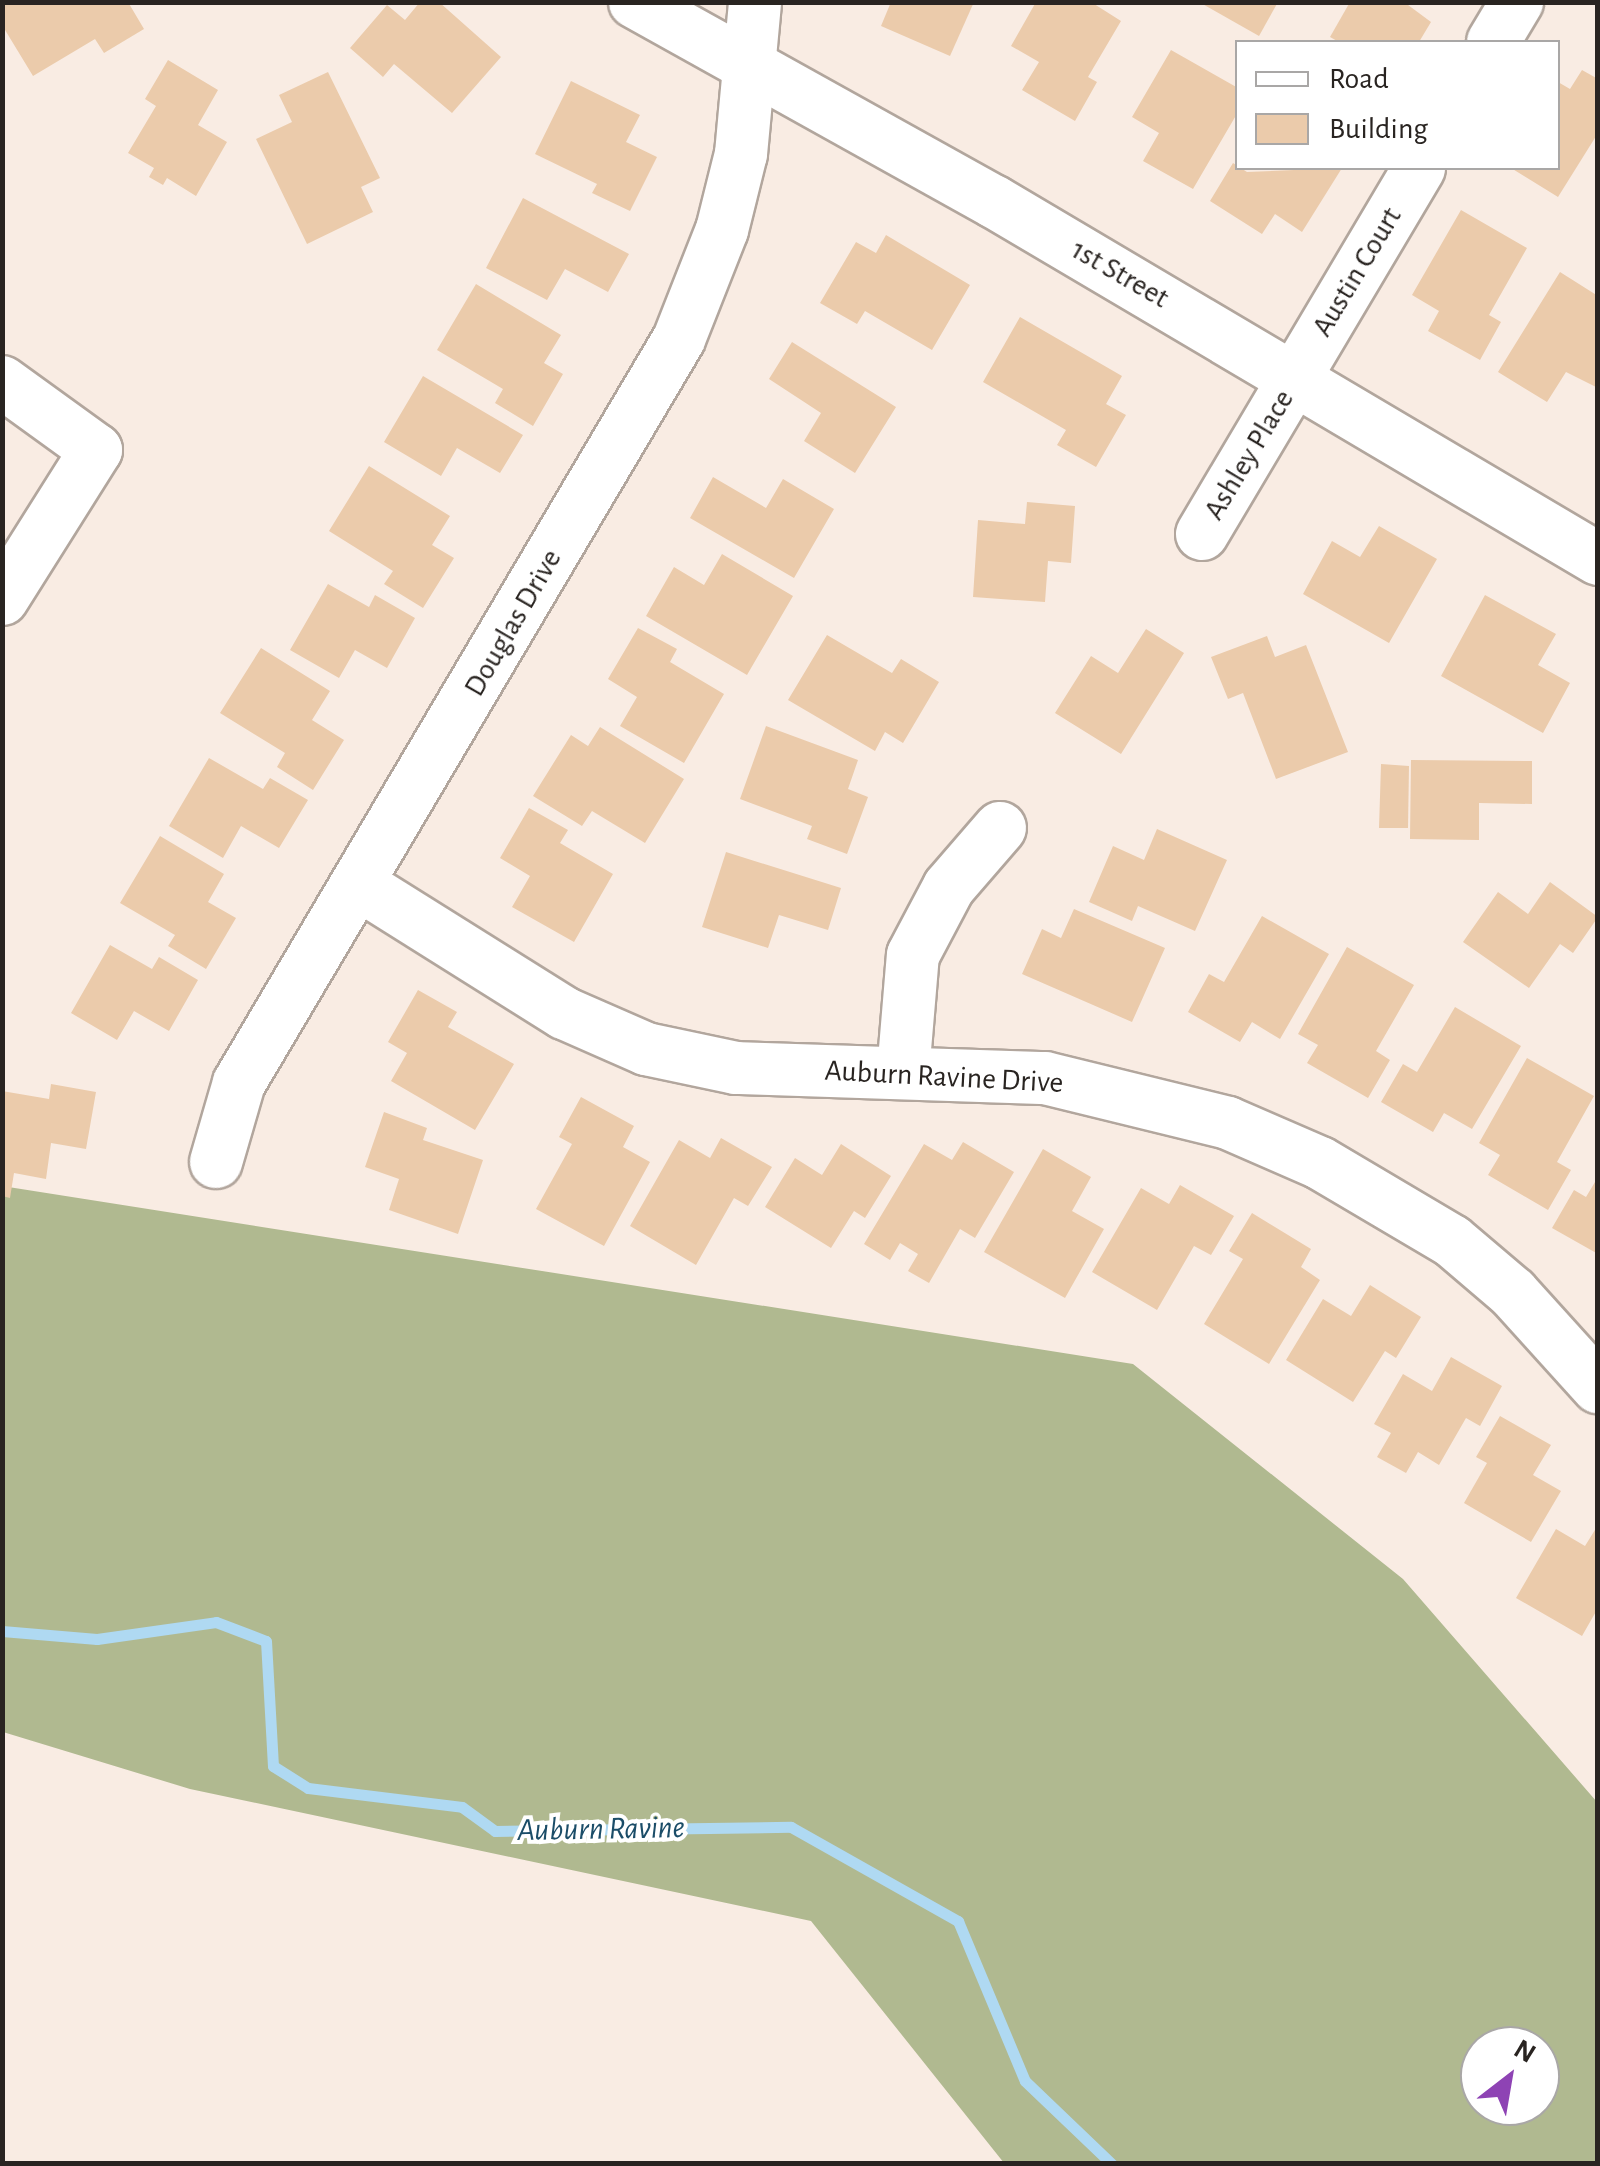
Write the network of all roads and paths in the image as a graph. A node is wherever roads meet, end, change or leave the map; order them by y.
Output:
1 (635, 2) edge
2 (755, 2) edge
3 (1516, 2) edge
4 (1494, 40) edge
5 (749, 62) junction
6 (1418, 170) edge
7 (1295, 376) junction
8 (2, 382) edge
9 (1202, 534) dead end
10 (1598, 559) edge
11 (2, 598) edge
12 (1000, 828) dead end
13 (360, 885) junction
14 (903, 1073) junction
15 (216, 1162) dead end
16 (1598, 1387) edge

1 - 5 street, 1st Street
2 - 5 street, Douglas Drive
3 - 4 street
5 - 7 street, 1st Street
5 - 13 street, Douglas Drive
6 - 7 street, Austin Court
7 - 9 street, Ashley Place
7 - 10 street, 1st Street
8 - 11 street
12 - 14 street
13 - 14 street, Auburn Ravine Drive
13 - 15 street, Douglas Drive
14 - 16 street, Auburn Ravine Drive

